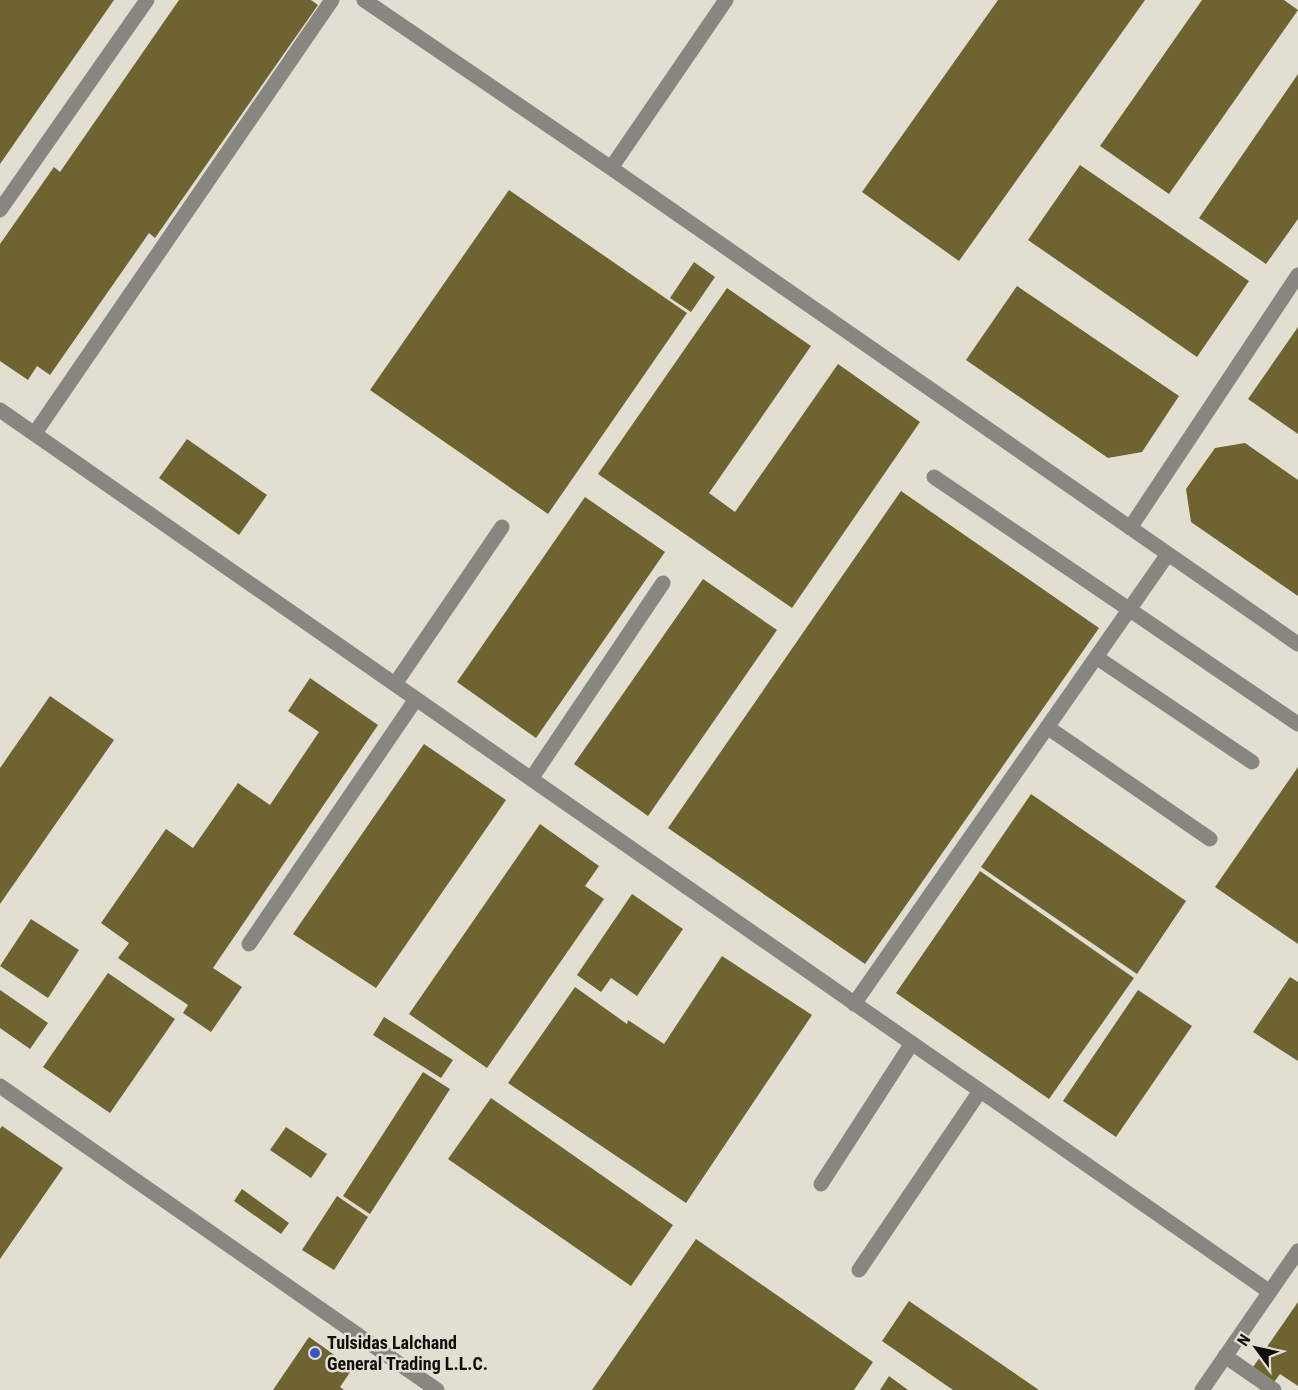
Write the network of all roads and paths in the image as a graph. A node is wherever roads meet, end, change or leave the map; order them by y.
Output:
1 (147, 0) edge
2 (332, 0) edge
3 (364, 0) edge
4 (726, 0) edge
5 (611, 168) junction
6 (0, 210) edge
7 (1298, 275) edge
8 (0, 410) edge
9 (34, 433) junction
10 (934, 477) dead end
11 (502, 527) dead end
12 (1130, 528) junction
13 (1168, 554) junction
14 (663, 583) dead end
15 (1129, 609) junction
16 (1298, 644) edge
17 (1096, 657) junction
18 (395, 684) junction
19 (416, 699) junction
20 (1298, 723) edge
21 (1047, 727) junction
22 (1252, 762) dead end
23 (531, 779) junction
24 (1210, 839) dead end
25 (249, 944) dead end
26 (854, 1004) junction
27 (912, 1043) junction
28 (0, 1086) edge
29 (980, 1091) junction
30 (821, 1184) dead end
31 (1298, 1251) edge
32 (859, 1270) dead end
33 (1270, 1292) junction
34 (1225, 1356) junction
35 (438, 1390) edge
36 (1202, 1390) edge
37 (1274, 1390) edge

1 - 6 street
2 - 9 street
3 - 5 street
4 - 5 street
5 - 12 street
7 - 12 street
8 - 9 street
9 - 18 street
10 - 15 street
11 - 18 street
12 - 13 street
13 - 15 street
13 - 16 street
14 - 23 street
15 - 17 street
15 - 20 street
17 - 21 street
17 - 22 street
18 - 19 street
19 - 23 street
19 - 25 street
21 - 24 street
21 - 26 street
23 - 26 street
26 - 27 street
27 - 29 street
27 - 30 street
28 - 35 street
29 - 32 street
29 - 33 street
31 - 33 street
33 - 34 street
34 - 36 street
34 - 37 street

